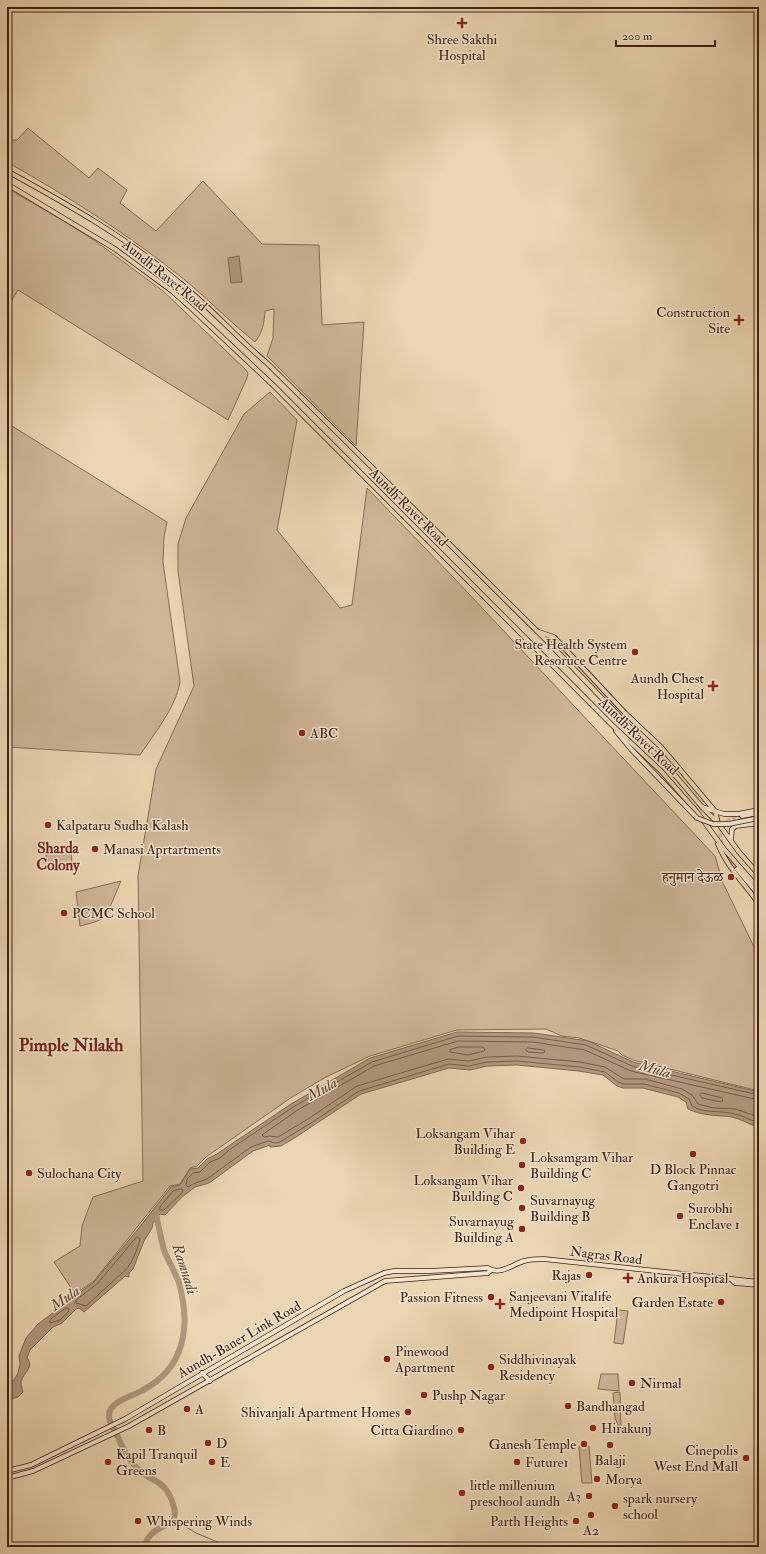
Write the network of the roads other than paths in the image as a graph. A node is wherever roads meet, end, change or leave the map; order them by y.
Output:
1 (7, 171) edge
2 (7, 184) edge
3 (537, 632) junction
4 (612, 725) junction
5 (702, 807) junction
6 (759, 810) edge
7 (715, 811) junction
8 (759, 813) edge
9 (742, 816) tunnel mouth
10 (759, 818) edge
11 (718, 823) junction
12 (759, 823) edge
13 (717, 841) junction
14 (731, 842) junction
15 (737, 870) tunnel mouth
16 (759, 875) edge
17 (759, 889) edge
18 (759, 895) edge
19 (759, 904) edge
20 (491, 1270) junction
21 (503, 1270) joint
22 (732, 1280) junction
23 (759, 1282) edge
24 (759, 1285) edge
25 (254, 1343) junction
26 (261, 1351) junction
27 (202, 1373) junction
28 (210, 1381) junction
29 (7, 1471) edge
30 (7, 1478) edge
31 (759, 1546) edge
32 (736, 1547) edge

1 - 3 main road, Aundh Ravet Road
2 - 4 main road, Aundh Ravet Road
3 - 5 main road, Aundh Ravet Road
3 - 7 main road
4 - 10 main road, bridge
4 - 13 main road, Aundh Ravet Road
5 - 7 main road
5 - 11 main road, Aundh Ravet Road
6 - 7 main road
7 - 11 main road
8 - 9 main road
11 - 14 main road, Aundh Ravet Road
12 - 14 main road
13 - 17 main road, Aundh Ravet Road
13 - 19 main road
14 - 16 main road, Aundh Ravet Road
15 - 18 main road
20 - 21 main road, Aundh-Baner Link Road
20 - 25 main road, Aundh-Baner Link Road
20 - 26 main road, Aundh-Baner Link Road
21 - 22 main road, Nagras Road
22 - 23 main road, Nagras Road
22 - 24 main road, Nagras Road
25 - 26 main road
25 - 27 main road, Aundh-Baner Link Road
26 - 28 main road, Aundh-Baner Link Road
27 - 28 main road
27 - 29 main road, Aundh-Baner Link Road
28 - 30 main road, Aundh-Baner Link Road
31 - 32 main road

